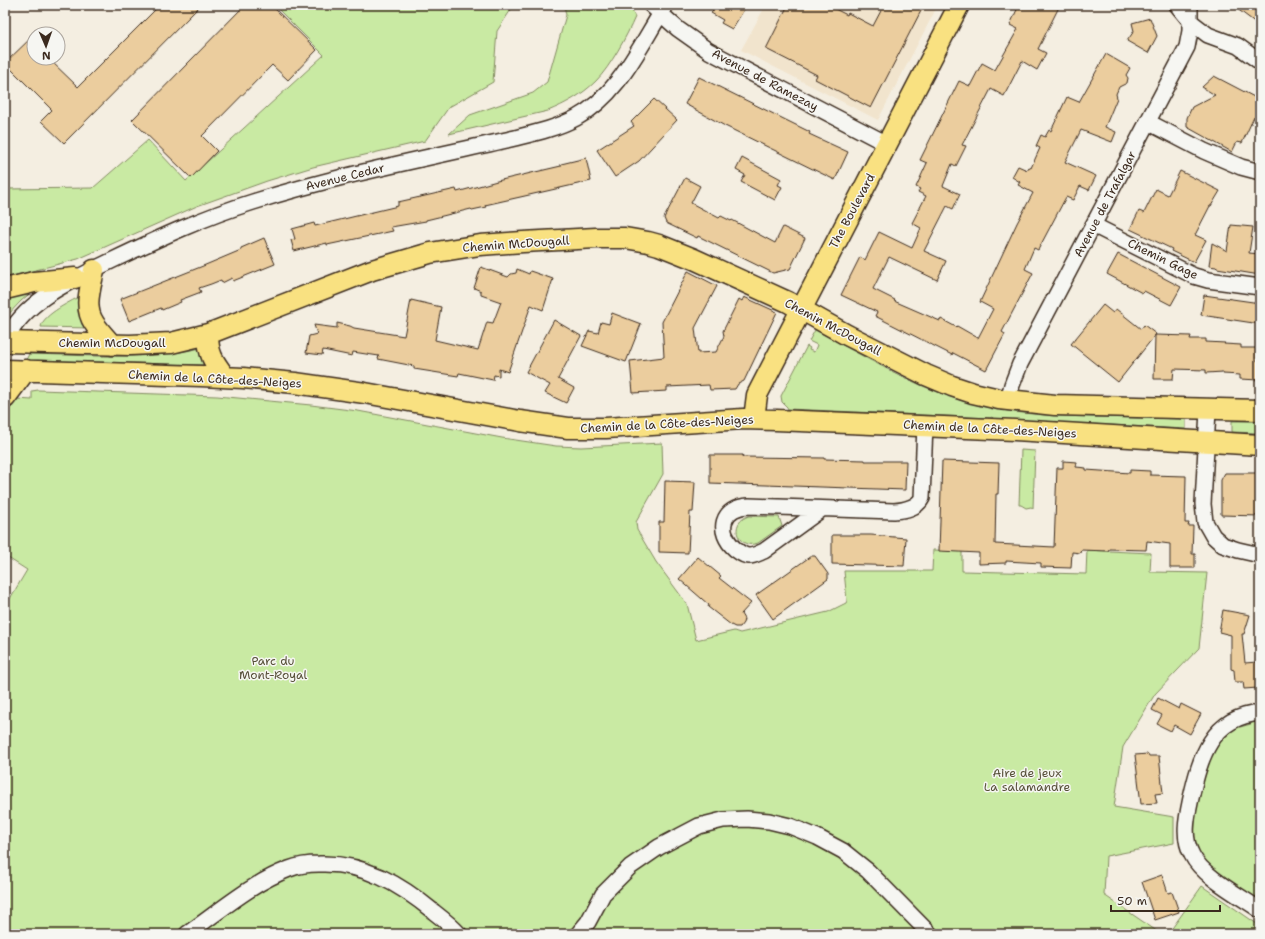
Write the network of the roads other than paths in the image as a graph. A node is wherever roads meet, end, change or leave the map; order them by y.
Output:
1 (959, 5) edge
2 (1177, 5) edge
3 (1190, 5) edge
4 (659, 8) edge
5 (1191, 22) junction
6 (1260, 62) edge
7 (1148, 122) junction
8 (887, 144) junction
9 (1260, 172) edge
10 (1093, 225) junction
11 (94, 270) junction
12 (75, 278) junction
13 (1260, 287) edge
14 (5, 289) edge
15 (801, 309) junction
16 (208, 334) junction
17 (5, 342) edge
18 (112, 345) junction
19 (5, 370) edge
20 (26, 370) junction
21 (225, 377) junction
22 (5, 398) edge
23 (1008, 400) junction
24 (1208, 410) junction
25 (1260, 410) edge
26 (754, 419) junction
27 (925, 426) junction
28 (1206, 442) junction
29 (1260, 445) edge
30 (822, 508) junction
31 (1260, 555) edge
32 (1260, 714) edge
33 (1260, 910) edge
34 (187, 934) edge
35 (459, 934) edge
36 (578, 934) edge
37 (930, 934) edge

1 - 8 main road, The Boulevard
2 - 5 street
3 - 5 street, Avenue de Trafalgar
4 - 8 street, Avenue de Ramezay
4 - 11 street, Avenue Cedar
5 - 6 street
5 - 7 street, Avenue de Trafalgar
7 - 9 street
7 - 10 street, Avenue de Trafalgar
8 - 15 main road, The Boulevard
10 - 13 street, Chemin Gage
10 - 23 street, Avenue de Trafalgar
11 - 12 street, Avenue Cedar
11 - 18 main road
12 - 14 main road
12 - 17 street, Avenue Cedar
15 - 16 main road, Chemin McDougall
15 - 23 main road, Chemin McDougall
15 - 26 main road, The Boulevard
16 - 18 main road, Chemin McDougall
16 - 21 main road
17 - 18 main road, Chemin McDougall
19 - 20 main road, Chemin de la Côte-des-Neiges
20 - 21 main road, Chemin de la Côte-des-Neiges
20 - 22 main road
21 - 26 main road, Chemin de la Côte-des-Neiges
23 - 24 main road
24 - 25 main road
24 - 28 street
26 - 27 main road, Chemin de la Côte-des-Neiges
27 - 28 main road, Chemin de la Côte-des-Neiges
27 - 30 street
28 - 29 main road, Chemin de la Côte-des-Neiges
28 - 31 street
30 - 30 street
32 - 33 street
34 - 35 street
36 - 37 street

